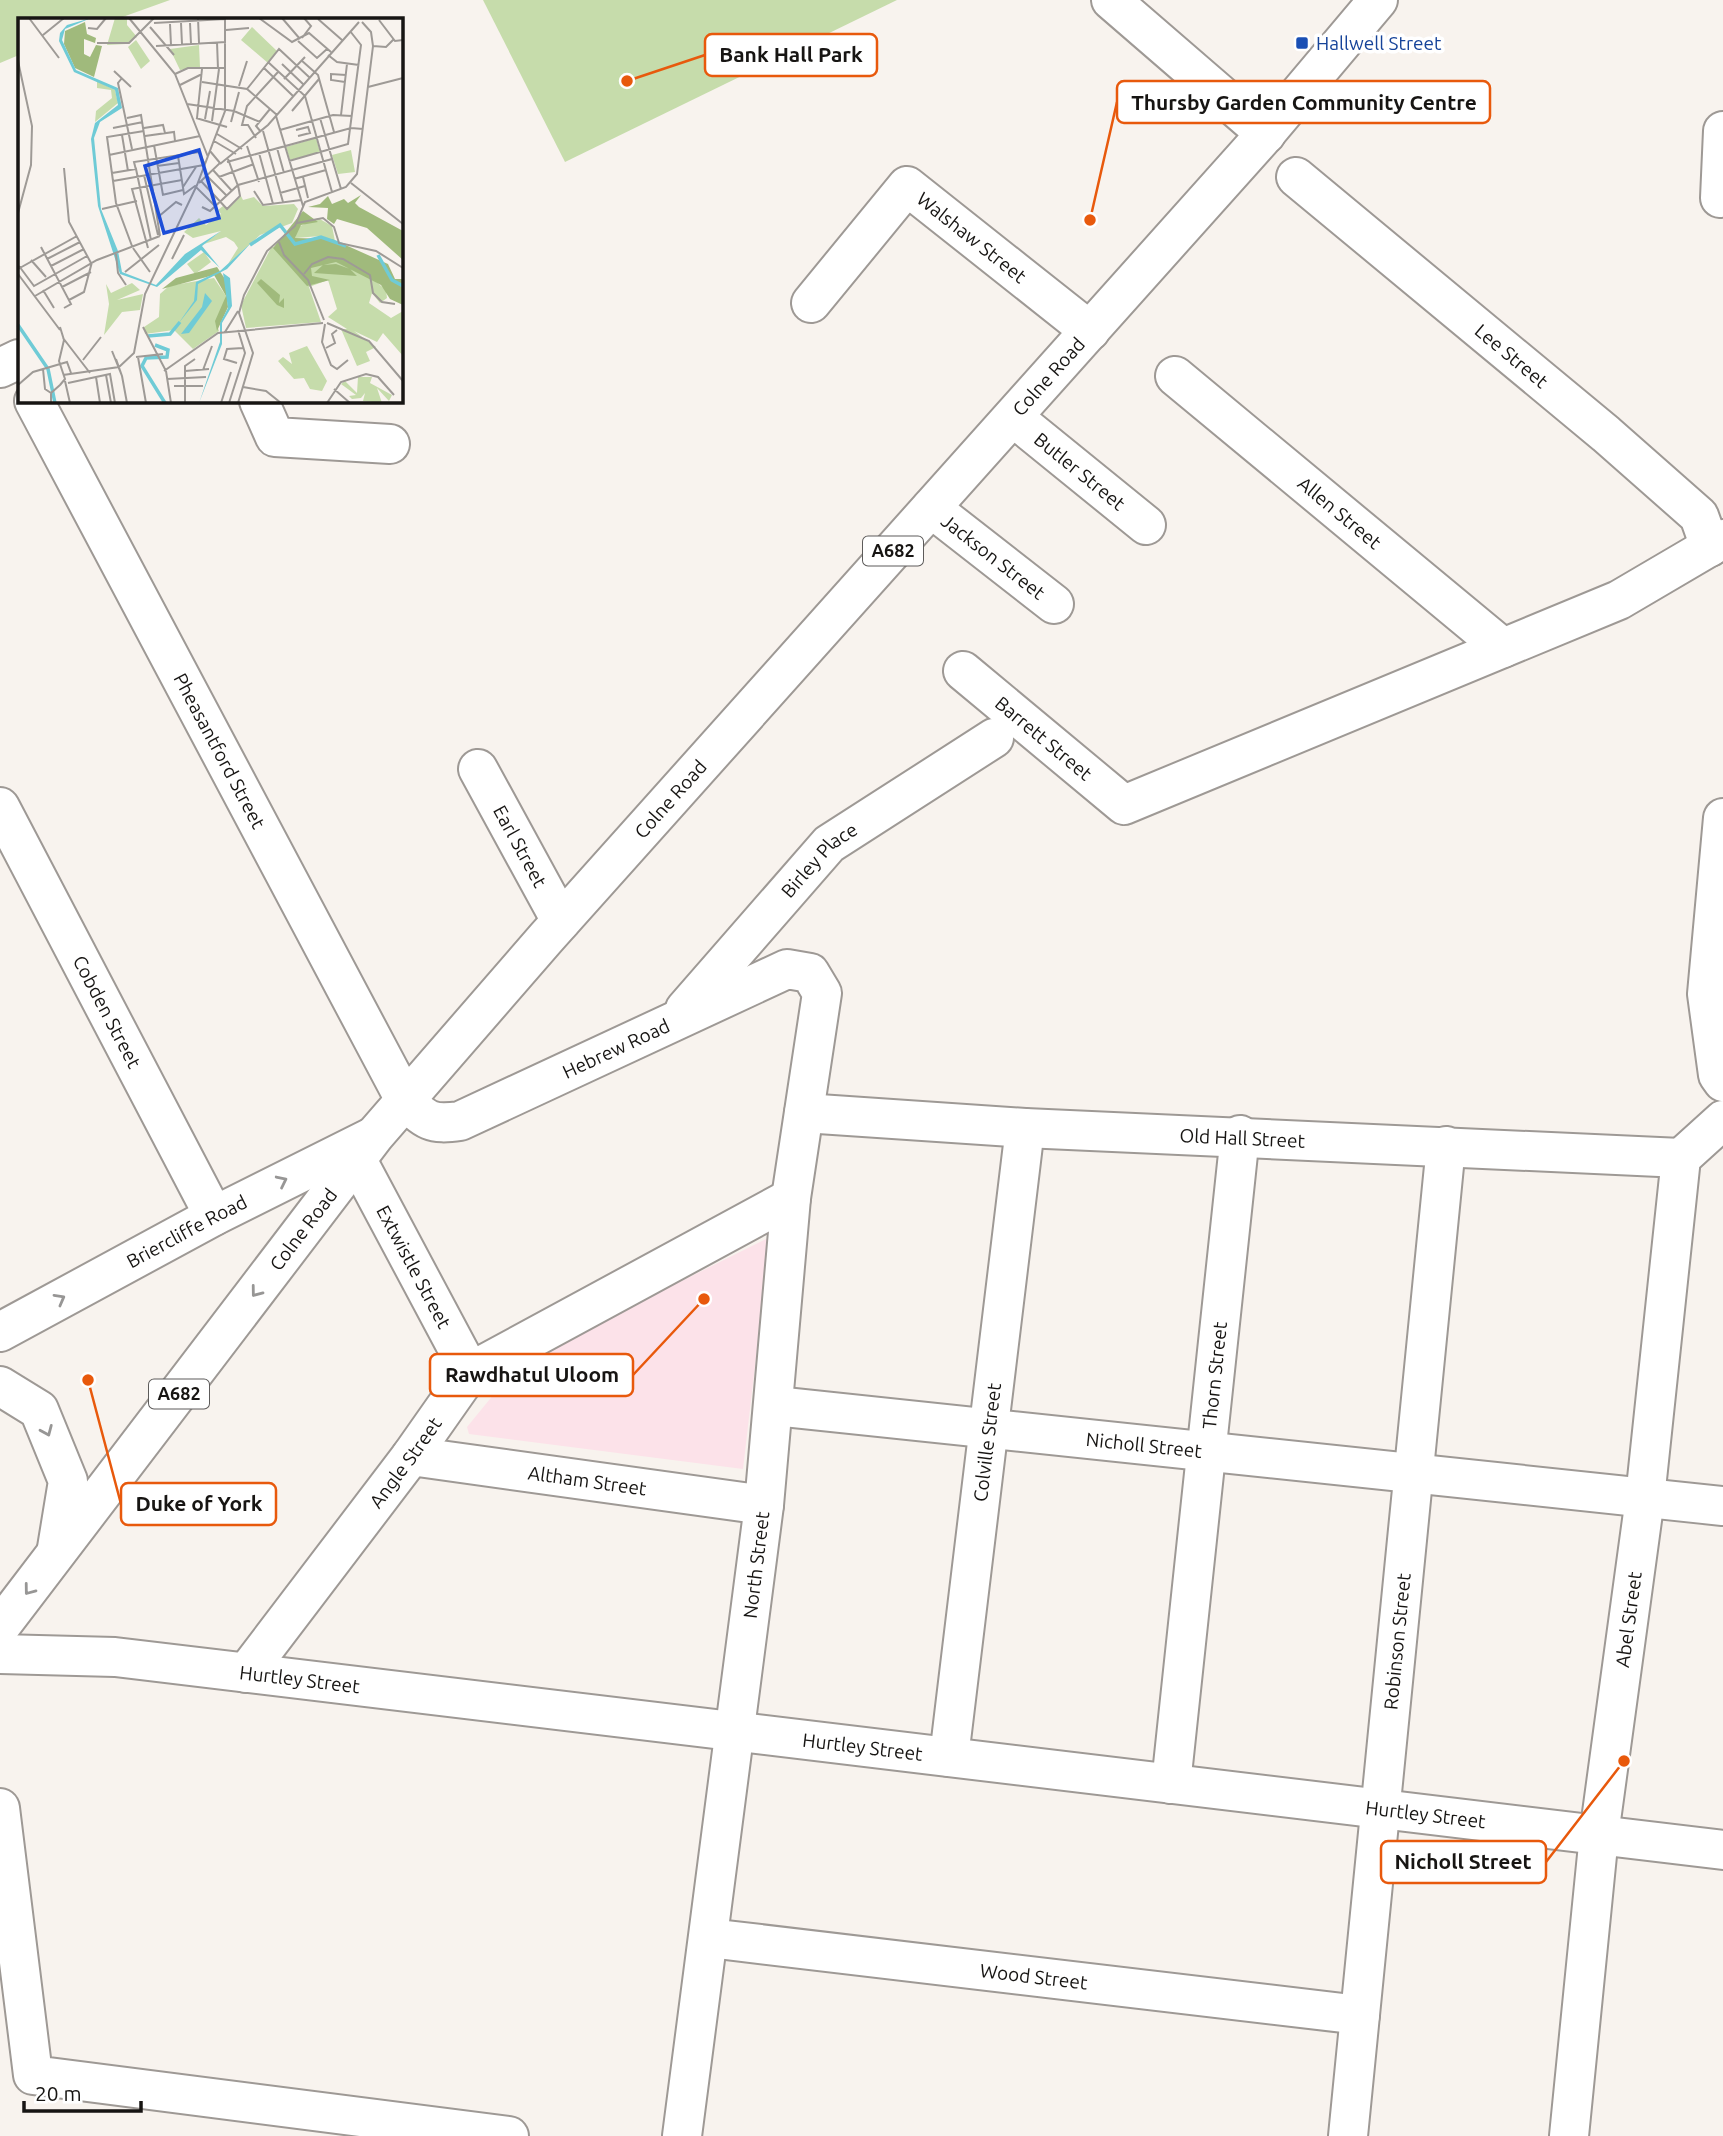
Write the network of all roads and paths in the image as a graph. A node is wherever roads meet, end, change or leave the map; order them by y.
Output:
1 (1111, 0) edge
2 (1378, 0) edge
3 (1723, 131) edge
4 (1266, 134) junction
5 (1296, 177) dead end
6 (1720, 198) dead end
7 (811, 303) dead end
8 (1090, 331) junction
9 (1175, 376) dead end
10 (35, 402) edge
11 (259, 402) edge
12 (1013, 416) junction
13 (390, 444) dead end
14 (931, 508) junction
15 (1146, 525) dead end
16 (1717, 543) edge
17 (1055, 604) dead end
18 (1503, 648) junction
19 (963, 671) dead end
20 (994, 738) dead end
21 (478, 769) dead end
22 (0, 807) edge
23 (1723, 818) edge
24 (561, 921) junction
25 (822, 993) joint
26 (677, 1018) junction
27 (1723, 1082) edge
28 (405, 1100) junction
29 (804, 1113) junction
30 (1723, 1120) edge
31 (1025, 1128) junction
32 (1240, 1135) junction
33 (1446, 1146) junction
34 (366, 1148) junction
35 (1681, 1158) junction
36 (791, 1198) junction
37 (214, 1216) junction
38 (0, 1332) edge
39 (470, 1372) junction
40 (0, 1386) edge
41 (775, 1406) junction
42 (989, 1428) junction
43 (1207, 1452) junction
44 (411, 1455) junction
45 (1413, 1474) junction
46 (1646, 1498) junction
47 (764, 1505) junction
48 (1723, 1506) edge
49 (55, 1554) junction
50 (0, 1627) edge
51 (0, 1654) edge
52 (246, 1672) junction
53 (734, 1731) junction
54 (949, 1757) junction
55 (1171, 1784) junction
56 (0, 1808) edge
57 (1379, 1809) junction
58 (1600, 1835) junction
59 (1723, 1850) edge
60 (709, 1938) junction
61 (1360, 2015) junction
62 (470, 2134) edge
63 (509, 2136) edge
64 (682, 2136) edge
65 (1348, 2136) edge
66 (1569, 2136) edge

1 - 4 street
2 - 4 street, Colne Road / A682
3 - 6 street
4 - 8 street, Colne Road / A682
5 - 16 street, Lee Street
7 - 8 street, Walshaw Street
8 - 12 street, Colne Road / A682
9 - 18 street, Allen Street
10 - 28 street, Pheasantford Street
11 - 13 street
12 - 14 street, Colne Road / A682
12 - 15 street, Butler Street
14 - 17 street, Jackson Street
14 - 24 street, Colne Road / A682
16 - 18 street
18 - 19 street, Barrett Street
20 - 26 street, Birley Place
21 - 24 street, Earl Street
22 - 37 street, Cobden Street
23 - 27 street
24 - 28 street, Colne Road / A682
25 - 26 street, Hebrew Road
25 - 29 street, North Street
26 - 28 street, Hebrew Road
28 - 34 street, Colne Road / A682
29 - 31 street, Old Hall Street
29 - 36 street, North Street
30 - 35 street
31 - 32 street, Old Hall Street
31 - 42 street, Colville Street
32 - 33 street, Old Hall Street
32 - 43 street, Thorn Street
33 - 35 street, Old Hall Street
33 - 45 street, Robinson Street
37 -> 34 street, Briercliffe Road / A682
34 - 39 street, Extwistle Street
34 -> 49 street, Colne Road / A682
35 - 46 street, Abel Street
36 - 39 street, Angle Street
36 - 41 street, North Street
38 -> 37 street, Briercliffe Road / A682
39 - 44 street, Angle Street
40 -> 49 street, A682
41 - 42 street, Nicholl Street
41 - 47 street, North Street
42 - 43 street, Nicholl Street
42 - 54 street, Colville Street
43 - 45 street, Nicholl Street
43 - 55 street, Thorn Street
44 - 47 street, Altham Street
44 - 52 street, Angle Street
45 - 46 street, Nicholl Street
45 - 57 street, Robinson Street
46 - 48 street, Nicholl Street
46 - 58 street, Abel Street
47 - 53 street, North Street
49 -> 50 street, Colne Road / A682
51 - 52 street, Hurtley Street
52 - 53 street, Hurtley Street
53 - 54 street, Hurtley Street
53 - 60 street, North Street
54 - 55 street, Hurtley Street
55 - 57 street, Hurtley Street
56 - 62 street
57 - 58 street, Hurtley Street
57 - 61 street, Robinson Street
58 - 59 street, Hurtley Street
58 - 66 street, Abel Street
60 - 61 street, Wood Street
60 - 64 street, North Street
61 - 65 street, Robinson Street
62 - 63 street

